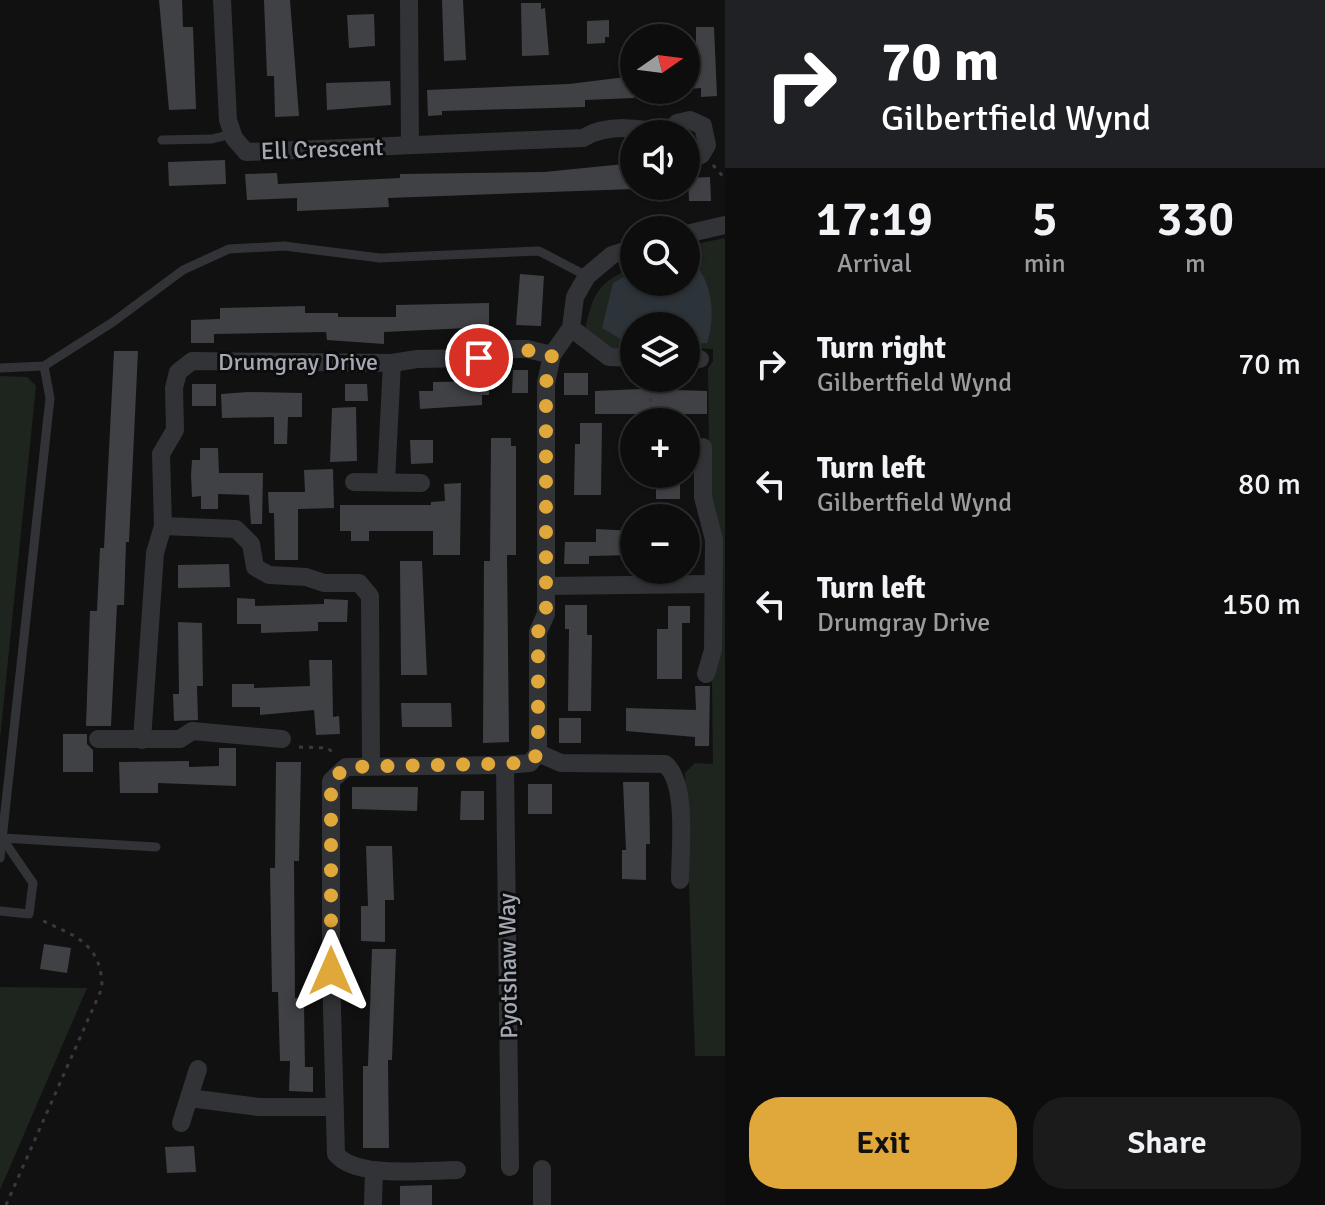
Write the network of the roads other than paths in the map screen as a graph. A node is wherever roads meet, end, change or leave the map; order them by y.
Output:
1 (222, 0) edge
2 (409, 0) edge
3 (700, 125) edge
4 (620, 129) edge
5 (232, 134) junction
6 (162, 140) dead end
7 (410, 145) junction
8 (700, 155) edge
9 (725, 225) edge
10 (700, 231) edge
11 (620, 252) edge
12 (587, 276) junction
13 (571, 328) junction
14 (552, 355) junction
15 (620, 357) edge
16 (392, 363) junction
17 (44, 366) junction
18 (0, 368) edge
19 (703, 447) dead end
20 (386, 481) junction
21 (354, 482) dead end
22 (421, 483) dead end
23 (163, 526) junction
24 (711, 584) junction
25 (546, 586) junction
26 (706, 674) dead end
27 (98, 739) dead end
28 (282, 739) dead end
29 (142, 740) junction
30 (538, 753) junction
31 (505, 765) junction
32 (371, 766) junction
33 (2, 838) junction
34 (156, 847) dead end
35 (0, 858) edge
36 (680, 880) dead end
37 (0, 911) edge
38 (198, 1069) dead end
39 (189, 1098) junction
40 (333, 1107) junction
41 (181, 1123) dead end
42 (510, 1167) dead end
43 (542, 1169) dead end
44 (374, 1170) junction
45 (457, 1170) dead end
46 (373, 1205) edge
47 (542, 1205) edge

1 - 5 street, Ell Crescent
2 - 7 street, Ell Crescent
3 - 8 street
4 - 7 street
5 - 6 lane
5 - 7 street, Ell Crescent
9 - 10 street
11 - 12 street
12 - 13 street
12 - 17 lane
13 - 14 street
13 - 15 street
14 - 16 street, Drumgray Drive
14 - 25 street
16 - 20 street
16 - 23 street, Drumgray Drive
17 - 18 lane
17 - 33 lane
19 - 24 street
20 - 21 street
20 - 22 street
23 - 29 street, Drumgray Drive
23 - 32 street
24 - 25 street
24 - 26 street
25 - 30 street
27 - 29 street
28 - 29 street
30 - 31 street
30 - 36 street
31 - 32 street
31 - 42 street, Pyotshaw Way
32 - 40 street
33 - 34 lane
33 - 35 lane
33 - 37 lane
38 - 39 street
39 - 40 street
39 - 41 street
40 - 44 street
43 - 47 street
44 - 45 street
44 - 46 street

